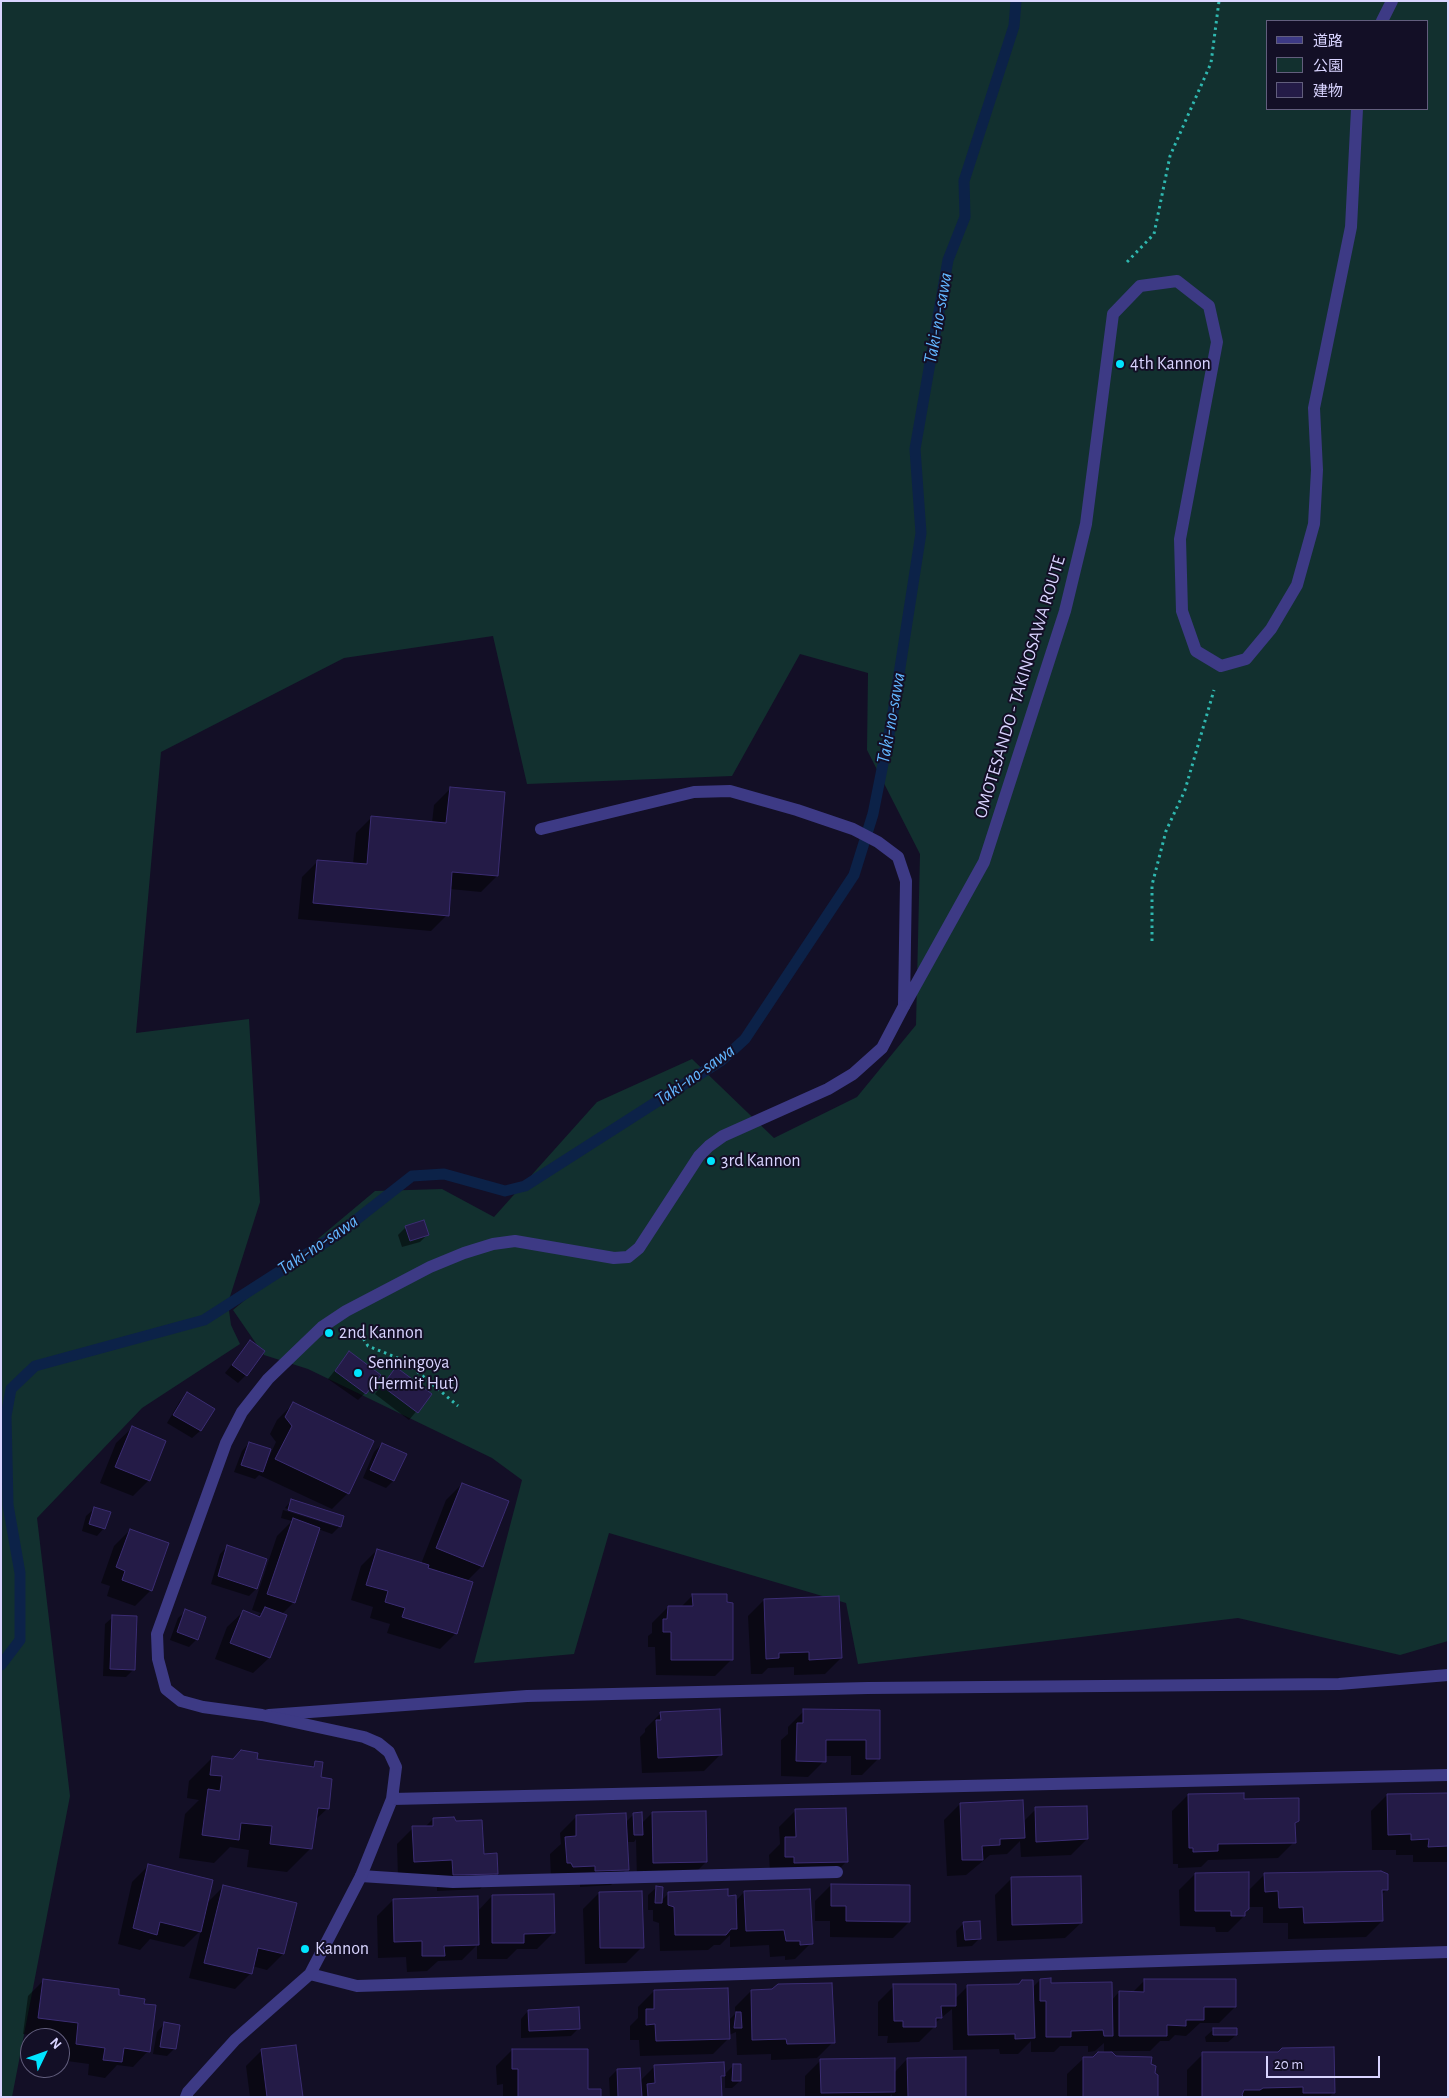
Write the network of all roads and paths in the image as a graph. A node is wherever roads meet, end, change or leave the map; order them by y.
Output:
1 (1219, 1) edge
2 (1392, 1) edge
3 (1382, 20) edge
4 (1357, 110) edge
5 (1128, 299) junction
6 (1221, 666) junction
7 (541, 829) dead end
8 (1152, 942) dead end
9 (904, 1006) junction
10 (346, 1311) junction
11 (458, 1406) dead end
12 (1448, 1675) edge
13 (262, 1715) junction
14 (1448, 1775) edge
15 (392, 1800) junction
16 (837, 1872) dead end
17 (361, 1876) junction
18 (1448, 1952) edge
19 (310, 1974) junction
20 (186, 2097) edge

1 - 5 path
2 - 3 street
4 - 6 street
5 - 6 street, OMOTESANDO - TAKINOSAWA ROUTE
5 - 9 street, OMOTESANDO - TAKINOSAWA ROUTE
6 - 8 path
7 - 9 street
9 - 10 street, OMOTESANDO - TAKINOSAWA ROUTE
10 - 11 path
10 - 13 street, OMOTESANDO - TAKINOSAWA ROUTE
12 - 13 street
13 - 15 street
14 - 15 street
15 - 17 street
16 - 17 street
17 - 19 street
18 - 19 street
19 - 20 street

